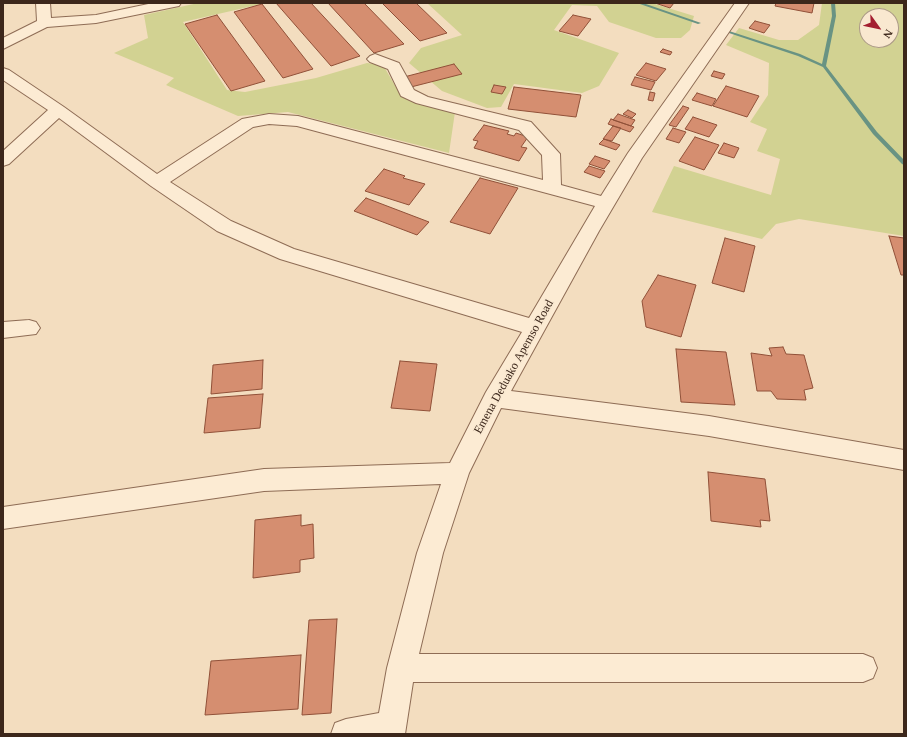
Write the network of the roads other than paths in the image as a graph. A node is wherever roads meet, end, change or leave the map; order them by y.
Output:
1 (43, 3) edge
2 (174, 3) edge
3 (742, 3) edge
4 (44, 23) junction
5 (3, 44) edge
6 (375, 59) dead end
7 (3, 73) edge
8 (58, 110) junction
9 (3, 160) edge
10 (157, 182) junction
11 (552, 188) junction
12 (606, 203) junction
13 (29, 328) dead end
14 (536, 328) junction
15 (3, 330) edge
16 (494, 398) junction
17 (904, 460) edge
18 (457, 473) junction
19 (3, 518) edge
20 (401, 668) junction
21 (863, 668) dead end
22 (390, 730) edge
23 (346, 734) edge

1 - 4 street
2 - 4 street
3 - 12 street, Emena Deduako Apemso Road
4 - 5 street
6 - 11 street
7 - 8 street
8 - 9 street
8 - 10 street
10 - 11 street
10 - 14 street
11 - 12 street
12 - 14 street, Emena Deduako Apemso Road
13 - 15 street
14 - 16 street, Emena Deduako Apemso Road
16 - 17 street
16 - 18 street, Emena Deduako Apemso Road
18 - 19 street
18 - 20 street, Emena Deduako Apemso Road
20 - 21 street
20 - 22 street, Emena Deduako Apemso Road
22 - 23 street

